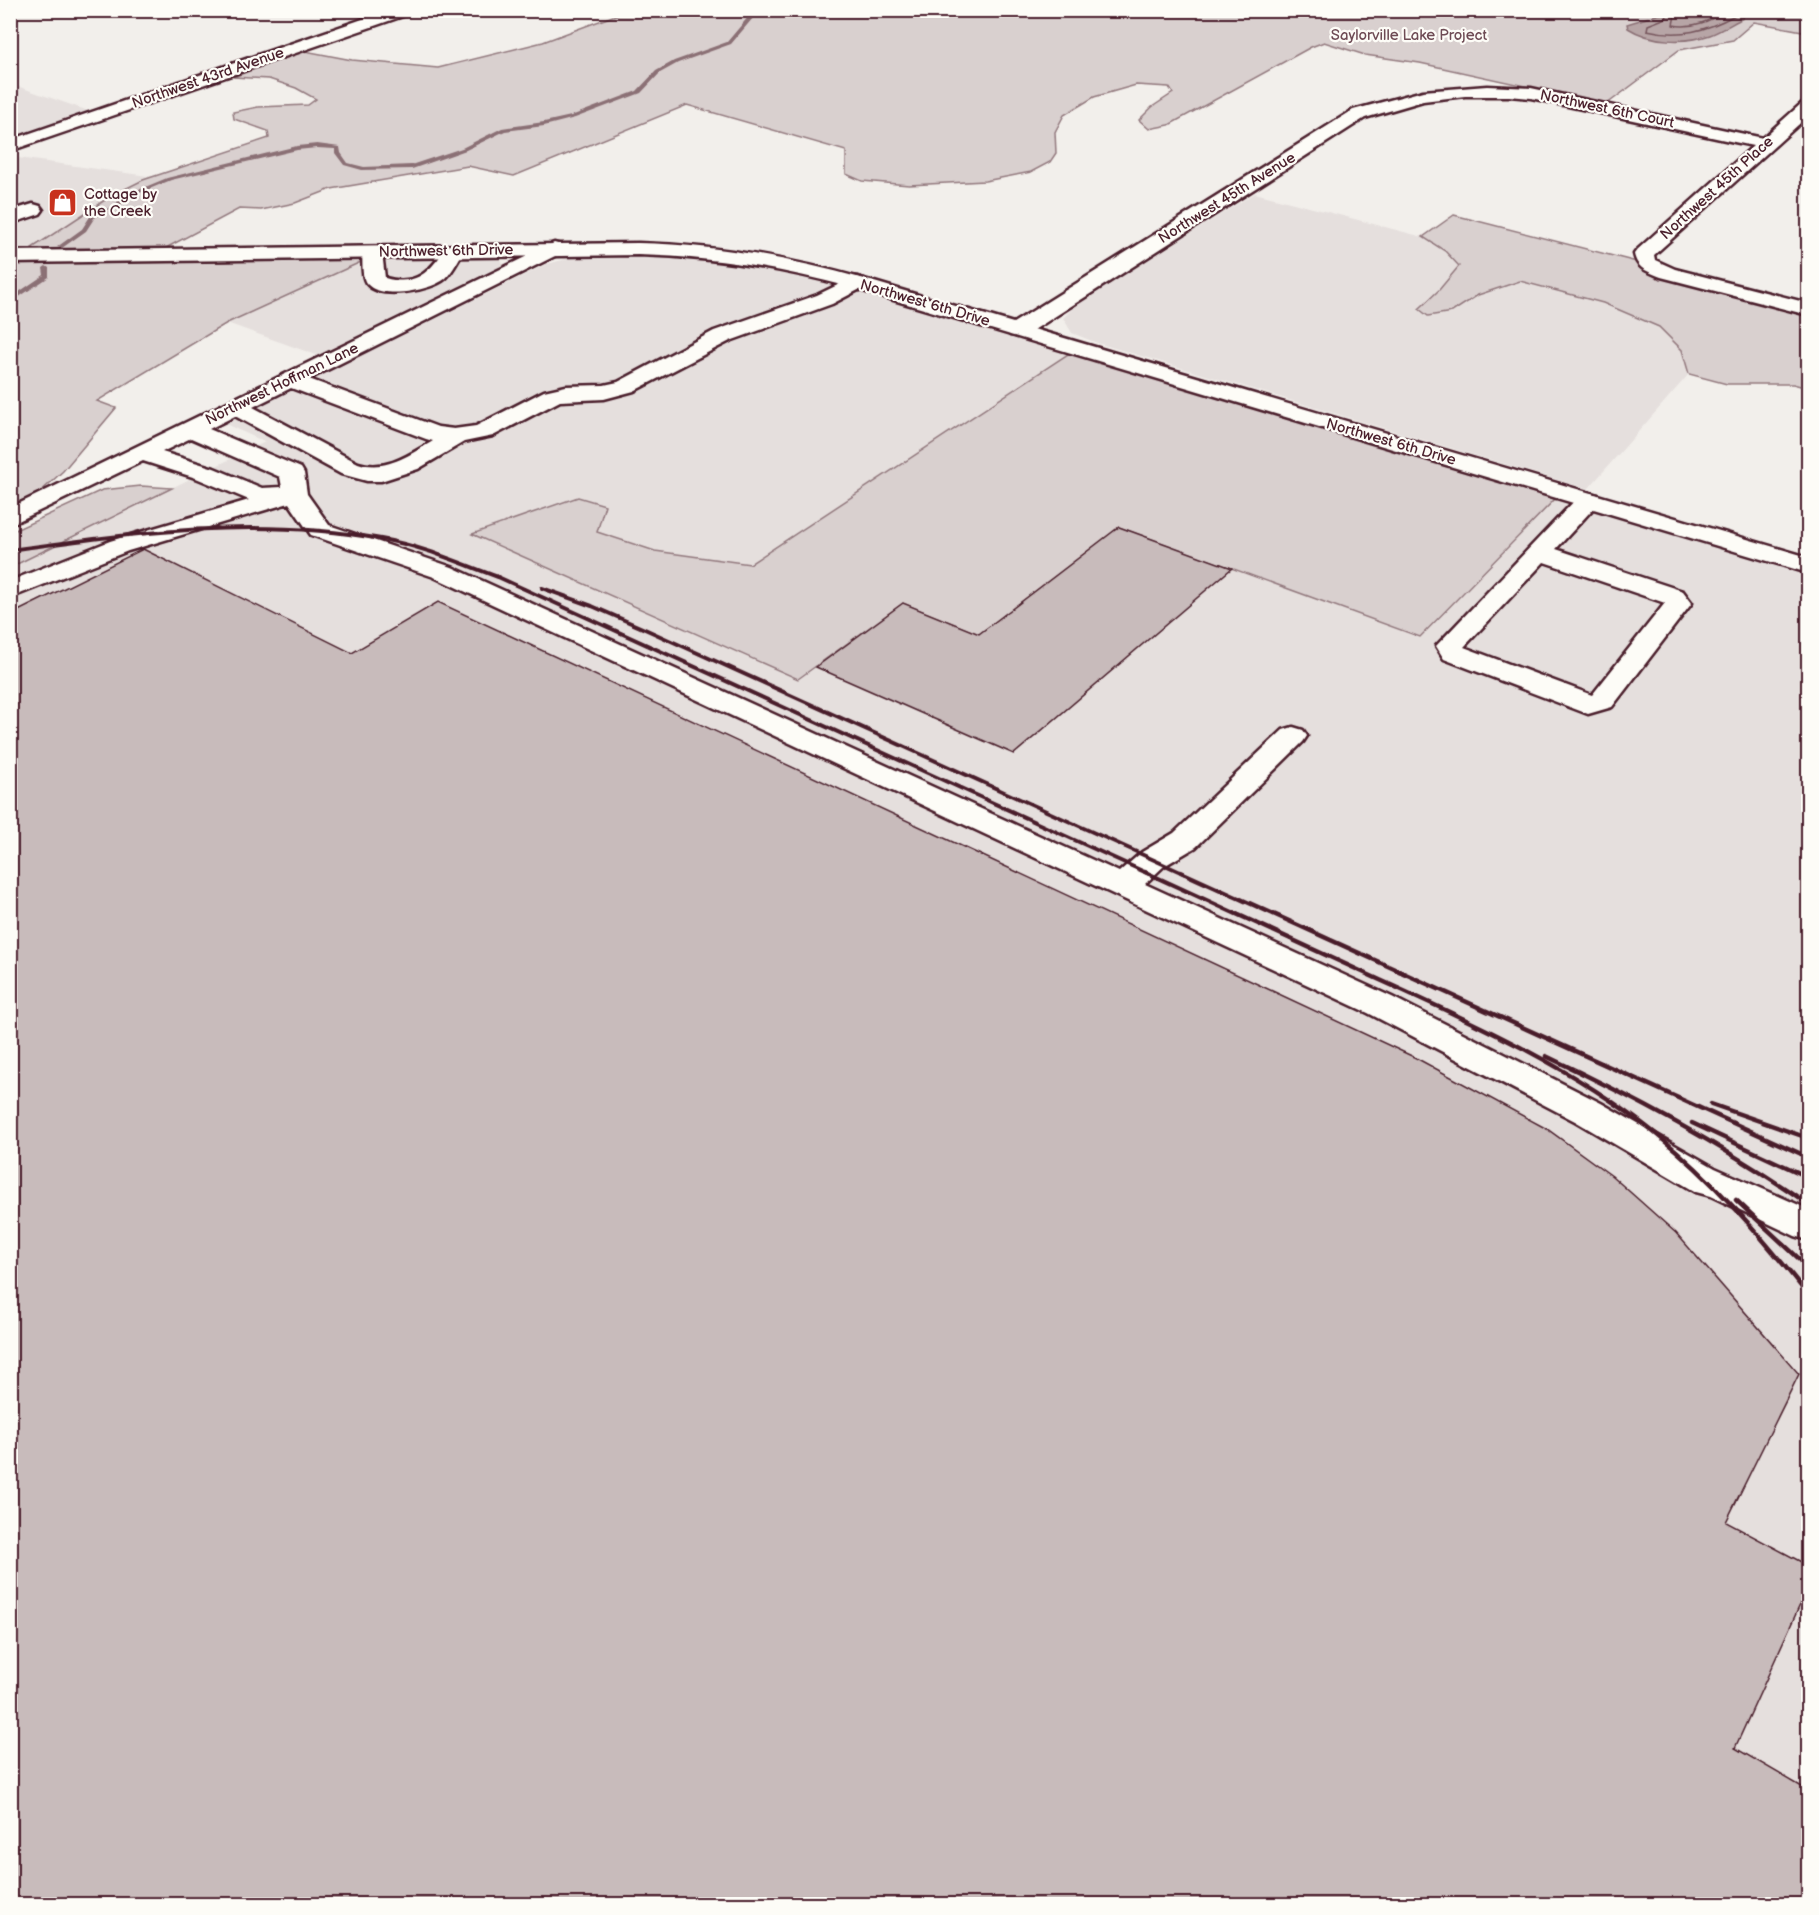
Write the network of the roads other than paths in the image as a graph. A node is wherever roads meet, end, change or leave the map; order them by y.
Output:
1 (406, 10) edge
2 (1446, 91) joint
3 (1809, 107) edge
4 (1767, 144) junction
5 (10, 146) edge
6 (33, 210) dead end
7 (10, 218) edge
8 (554, 249) junction
9 (372, 252) junction
10 (10, 257) edge
11 (449, 259) junction
12 (511, 270) junction
13 (857, 283) junction
14 (1809, 309) edge
15 (1018, 330) junction
16 (291, 380) junction
17 (236, 407) junction
18 (190, 429) junction
19 (455, 438) junction
20 (141, 453) junction
21 (295, 494) junction
22 (1589, 500) junction
23 (10, 518) edge
24 (1540, 552) junction
25 (1809, 565) edge
26 (10, 590) edge
27 (1293, 736) dead end
28 (1123, 886) junction
29 (1809, 1225) edge

1 - 5 street, Northwest 43rd Avenue
2 - 4 street, Northwest 6th Court
2 - 15 street, Northwest 45th Avenue
3 - 4 street, Northwest 45th Place
4 - 14 street, Northwest 45th Place
6 - 7 street
8 - 11 street, Northwest 6th Drive
8 - 12 street, Northwest Hoffman Lane
8 - 13 street, Northwest 6th Drive
9 - 10 street, Northwest 6th Drive
9 - 11 street, Northwest 6th Drive
9 - 11 street
11 - 12 street
12 - 16 street, Northwest Hoffman Lane
13 - 15 street, Northwest 6th Drive
13 - 19 street
15 - 22 street, Northwest 6th Drive
16 - 17 street, Northwest Hoffman Lane
16 - 19 street
17 - 18 street, Northwest Hoffman Lane
17 - 19 street
18 - 20 street, Northwest Hoffman Lane
18 - 21 street
20 - 21 street
20 - 23 street, Northwest Hoffman Lane
21 - 26 street
21 - 28 street
22 - 24 street
22 - 25 street, Northwest 6th Drive
24 - 24 street
27 - 28 street
28 - 29 street

